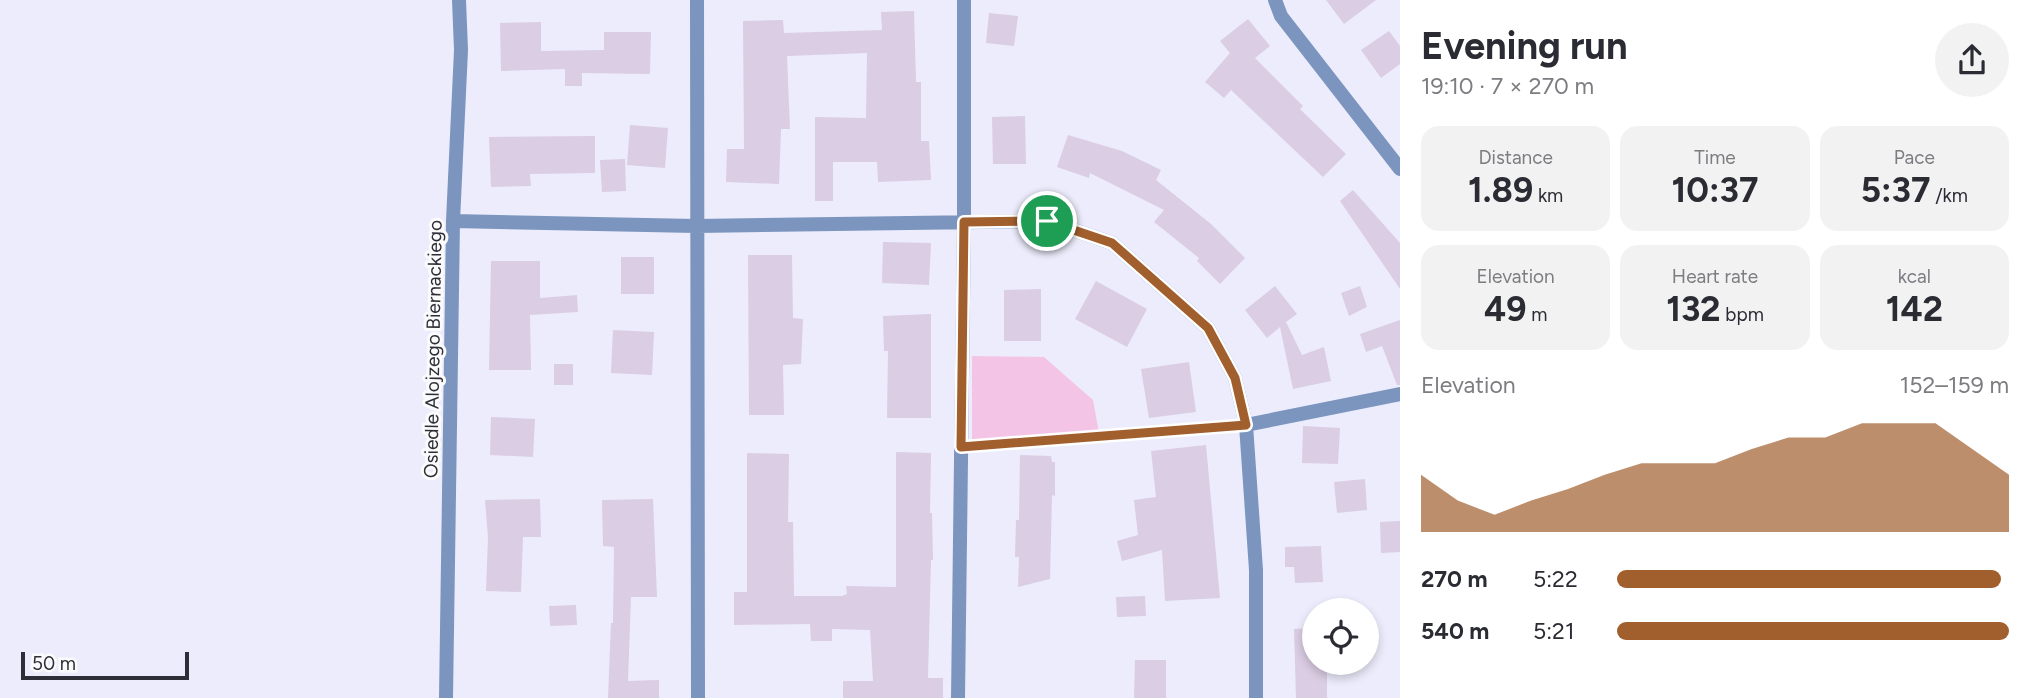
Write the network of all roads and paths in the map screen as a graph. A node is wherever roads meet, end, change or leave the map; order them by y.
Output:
1 (459, 0) edge
2 (697, 0) edge
3 (964, 0) edge
4 (1275, 0) edge
5 (1400, 169) edge
6 (453, 221) junction
7 (964, 222) junction
8 (696, 226) junction
9 (1400, 394) edge
10 (1246, 425) junction
11 (961, 447) junction
12 (446, 698) edge
13 (698, 698) edge
14 (958, 698) edge
15 (1256, 698) edge

1 - 6 street, Osiedle Alojzego Biernackiego
2 - 8 street
3 - 7 street
4 - 5 street
6 - 8 street
6 - 12 street, Osiedle Alojzego Biernackiego
7 - 8 street
7 - 10 street
7 - 11 street
8 - 13 street
9 - 10 street
10 - 11 path
10 - 15 street
11 - 14 street

